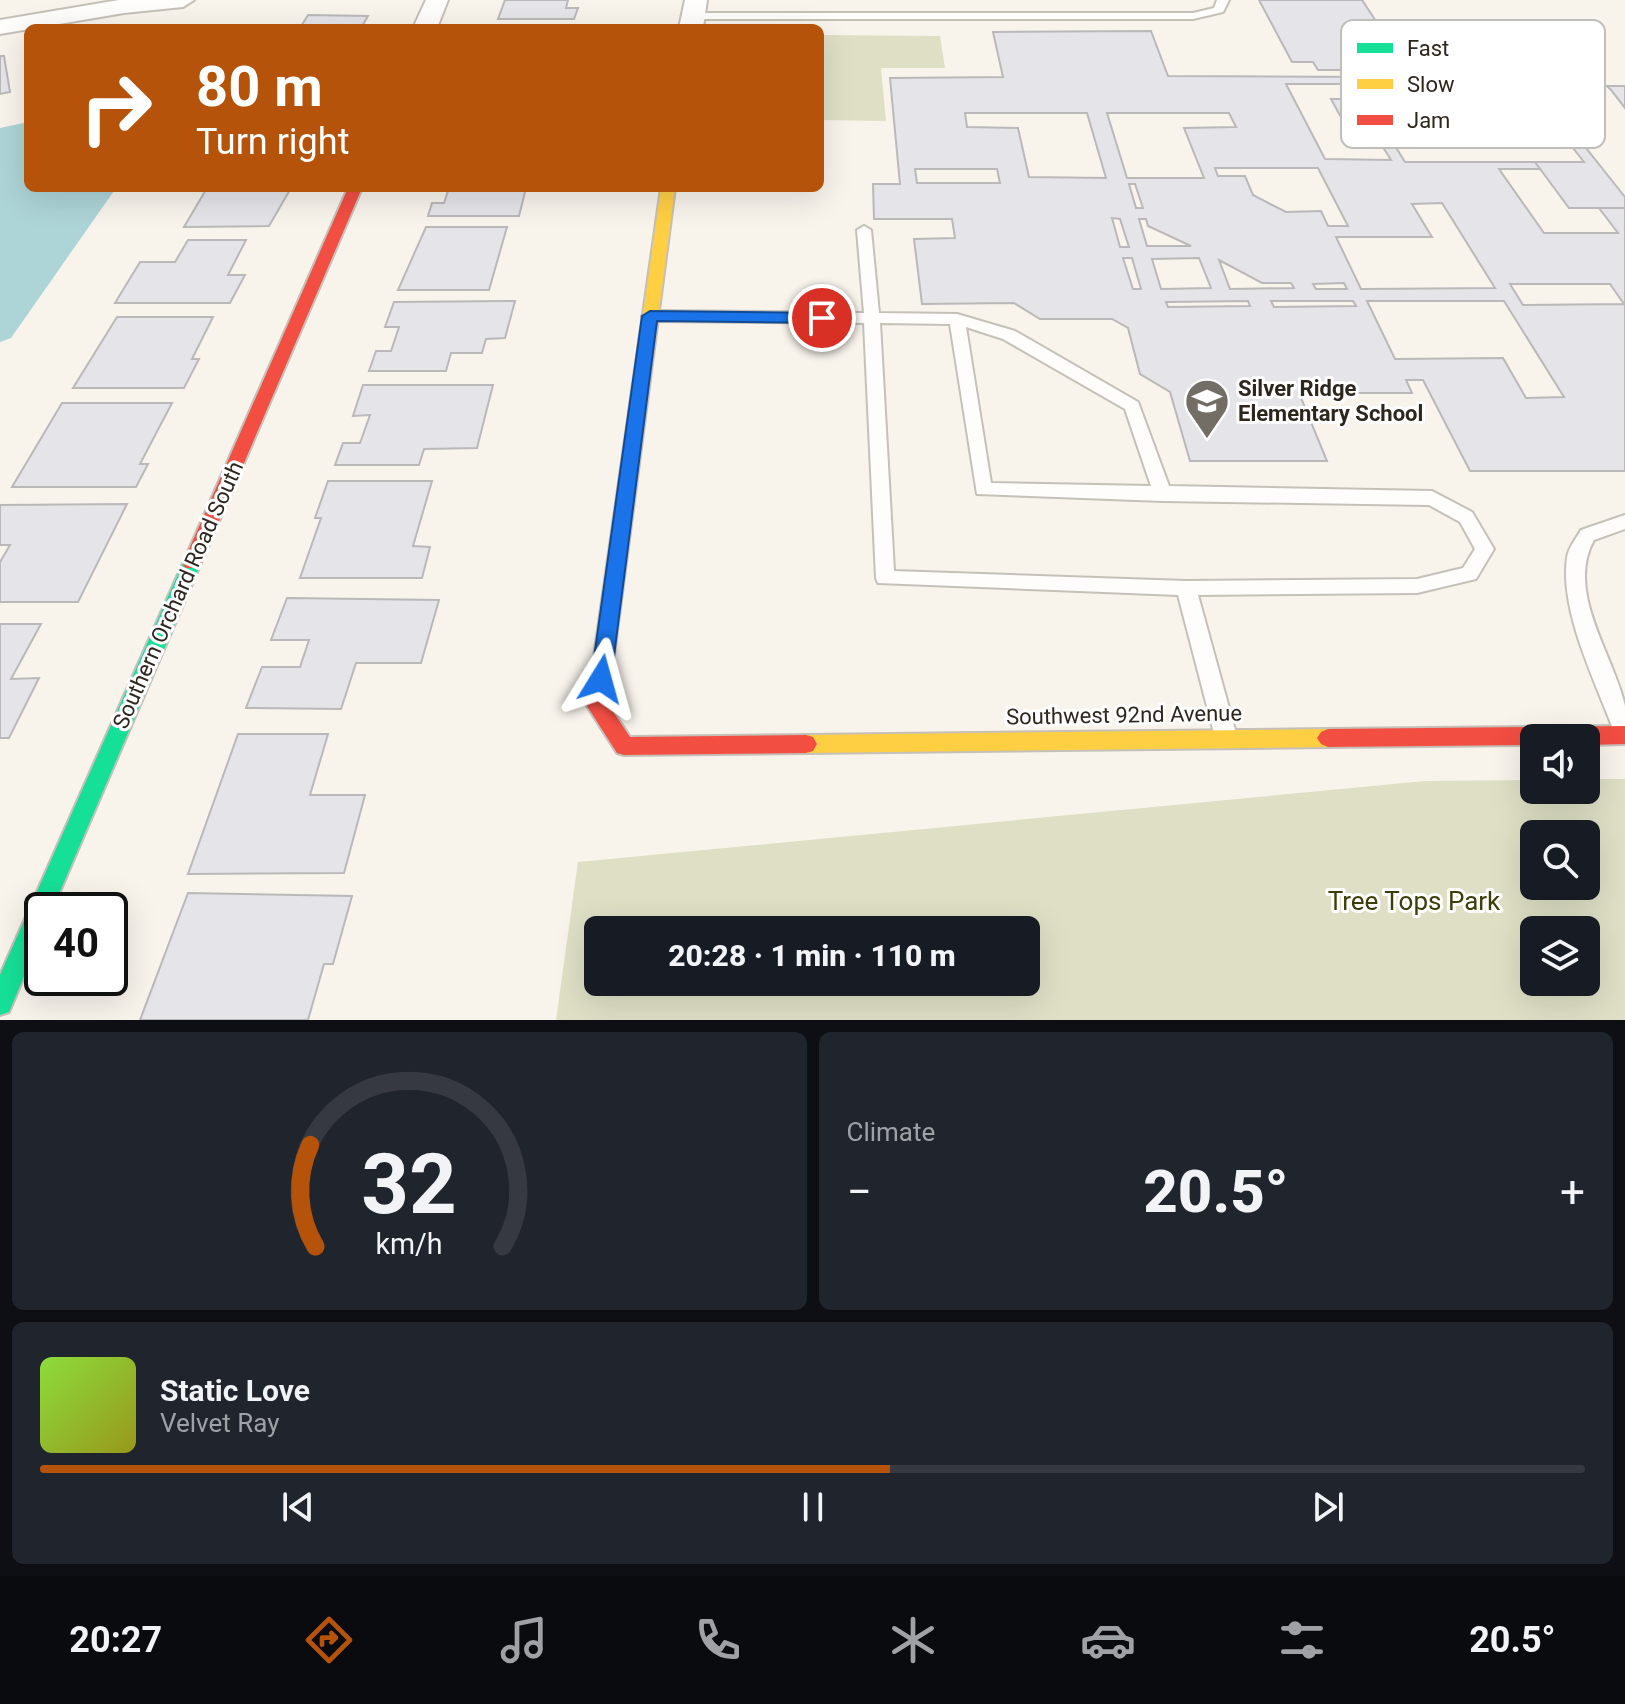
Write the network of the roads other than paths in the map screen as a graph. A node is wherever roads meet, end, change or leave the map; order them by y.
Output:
1 (183, 0) edge
2 (437, 0) edge
3 (1223, 0) edge
4 (693, 15) edge
5 (427, 24) edge
6 (0, 27) edge
7 (353, 192) edge
8 (667, 192) edge
9 (864, 230) dead end
10 (650, 316) junction
11 (872, 319) junction
12 (957, 319) junction
13 (1163, 494) junction
14 (1625, 522) edge
15 (1186, 588) junction
16 (1625, 734) edge
17 (1226, 737) junction
18 (0, 1003) edge

1 - 6 street
2 - 5 street
3 - 4 lane
7 - 18 street, Southern Orchard Road South
8 - 10 street
9 - 11 lane
10 - 11 lane
10 - 17 street, Southwest 92nd Avenue
11 - 12 lane
11 - 15 lane
12 - 13 lane
12 - 13 lane
13 - 15 lane
14 - 16 lane
15 - 17 lane
16 - 17 street, Southwest 92nd Avenue

